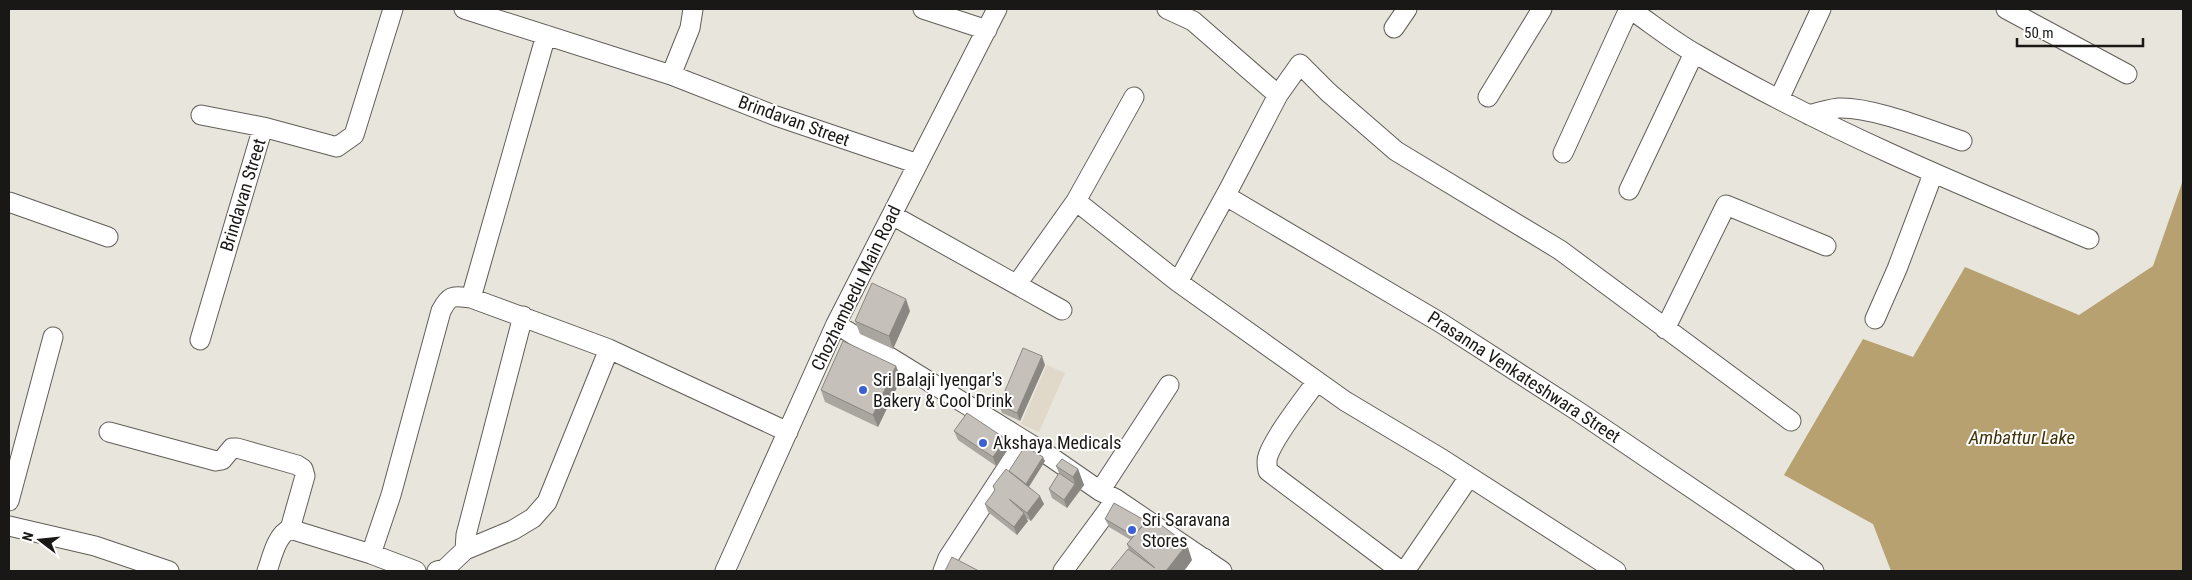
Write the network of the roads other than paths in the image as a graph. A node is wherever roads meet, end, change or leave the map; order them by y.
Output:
1 (394, 9) edge
2 (464, 9) edge
3 (693, 9) edge
4 (923, 9) edge
5 (997, 9) edge
6 (1167, 9) edge
7 (1407, 9) edge
8 (1542, 9) edge
9 (1630, 9) edge
10 (1821, 9) edge
11 (2006, 9) edge
12 (1394, 28) dead end
13 (987, 30) junction
14 (546, 35) junction
15 (1694, 53) junction
16 (2126, 74) dead end
17 (671, 75) junction
18 (1278, 94) junction
19 (1134, 97) dead end
20 (1488, 97) dead end
21 (1779, 100) junction
22 (201, 115) dead end
23 (1809, 115) junction
24 (263, 127) junction
25 (1962, 141) dead end
26 (1563, 153) dead end
27 (918, 164) junction
28 (1933, 174) junction
29 (1629, 190) dead end
30 (1226, 196) junction
31 (1076, 201) junction
32 (9, 202) edge
33 (892, 216) junction
34 (108, 237) dead end
35 (2089, 239) dead end
36 (1826, 246) dead end
37 (1178, 282) junction
38 (1017, 284) junction
39 (471, 298) junction
40 (1062, 310) dead end
41 (522, 316) junction
42 (1875, 319) dead end
43 (836, 324) junction
44 (1666, 329) junction
45 (53, 338) dead end
46 (200, 340) dead end
47 (609, 349) junction
48 (1317, 381) junction
49 (1169, 384) dead end
50 (1791, 421) dead end
51 (109, 432) dead end
52 (788, 432) junction
53 (1024, 442) junction
54 (1469, 477) junction
55 (1108, 495) junction
56 (9, 501) edge
57 (9, 526) edge
58 (290, 530) junction
59 (465, 550) junction
60 (371, 554) junction
61 (1198, 564) edge
62 (169, 571) edge
63 (267, 571) edge
64 (416, 571) edge
65 (437, 571) edge
66 (724, 571) edge
67 (943, 571) edge
68 (1063, 571) edge
69 (1222, 571) edge
70 (1403, 571) edge
71 (1616, 571) edge
72 (1814, 571) edge

1 - 24 street, Brindavan Street
2 - 14 street, Brindavan Street
3 - 17 street
4 - 13 street
5 - 13 street, Chozhambedu Main Road
6 - 18 street
7 - 12 street
8 - 20 street
9 - 15 street
9 - 26 street
10 - 21 street
11 - 16 street
13 - 27 street, Chozhambedu Main Road
14 - 17 street, Brindavan Street
14 - 39 street
15 - 21 street
15 - 29 street
17 - 27 street, Brindavan Street
18 - 30 street
18 - 44 street
19 - 31 street
21 - 23 street
22 - 24 street
23 - 25 street
23 - 28 street
24 - 46 street, Brindavan Street
27 - 33 street, Chozhambedu Main Road
28 - 35 street
28 - 42 street
30 - 37 street
30 - 72 street, Prasanna Venkateshwara Street
31 - 37 street
31 - 38 street
32 - 34 street
33 - 38 street
33 - 43 street, Chozhambedu Main Road
36 - 44 street
37 - 48 street
38 - 40 street
39 - 41 street
39 - 60 street
41 - 47 street
41 - 59 street
43 - 52 street, Chozhambedu Main Road
43 - 53 street
44 - 50 street
45 - 56 street
47 - 52 street
47 - 59 street
48 - 54 street
48 - 70 street
49 - 55 street
51 - 58 street
52 - 66 street, Chozhambedu Main Road
53 - 55 street
53 - 67 street
54 - 70 street
54 - 71 street
55 - 61 street
55 - 68 street
57 - 62 street
58 - 60 street
58 - 63 street
59 - 65 street
60 - 64 street
61 - 69 street

